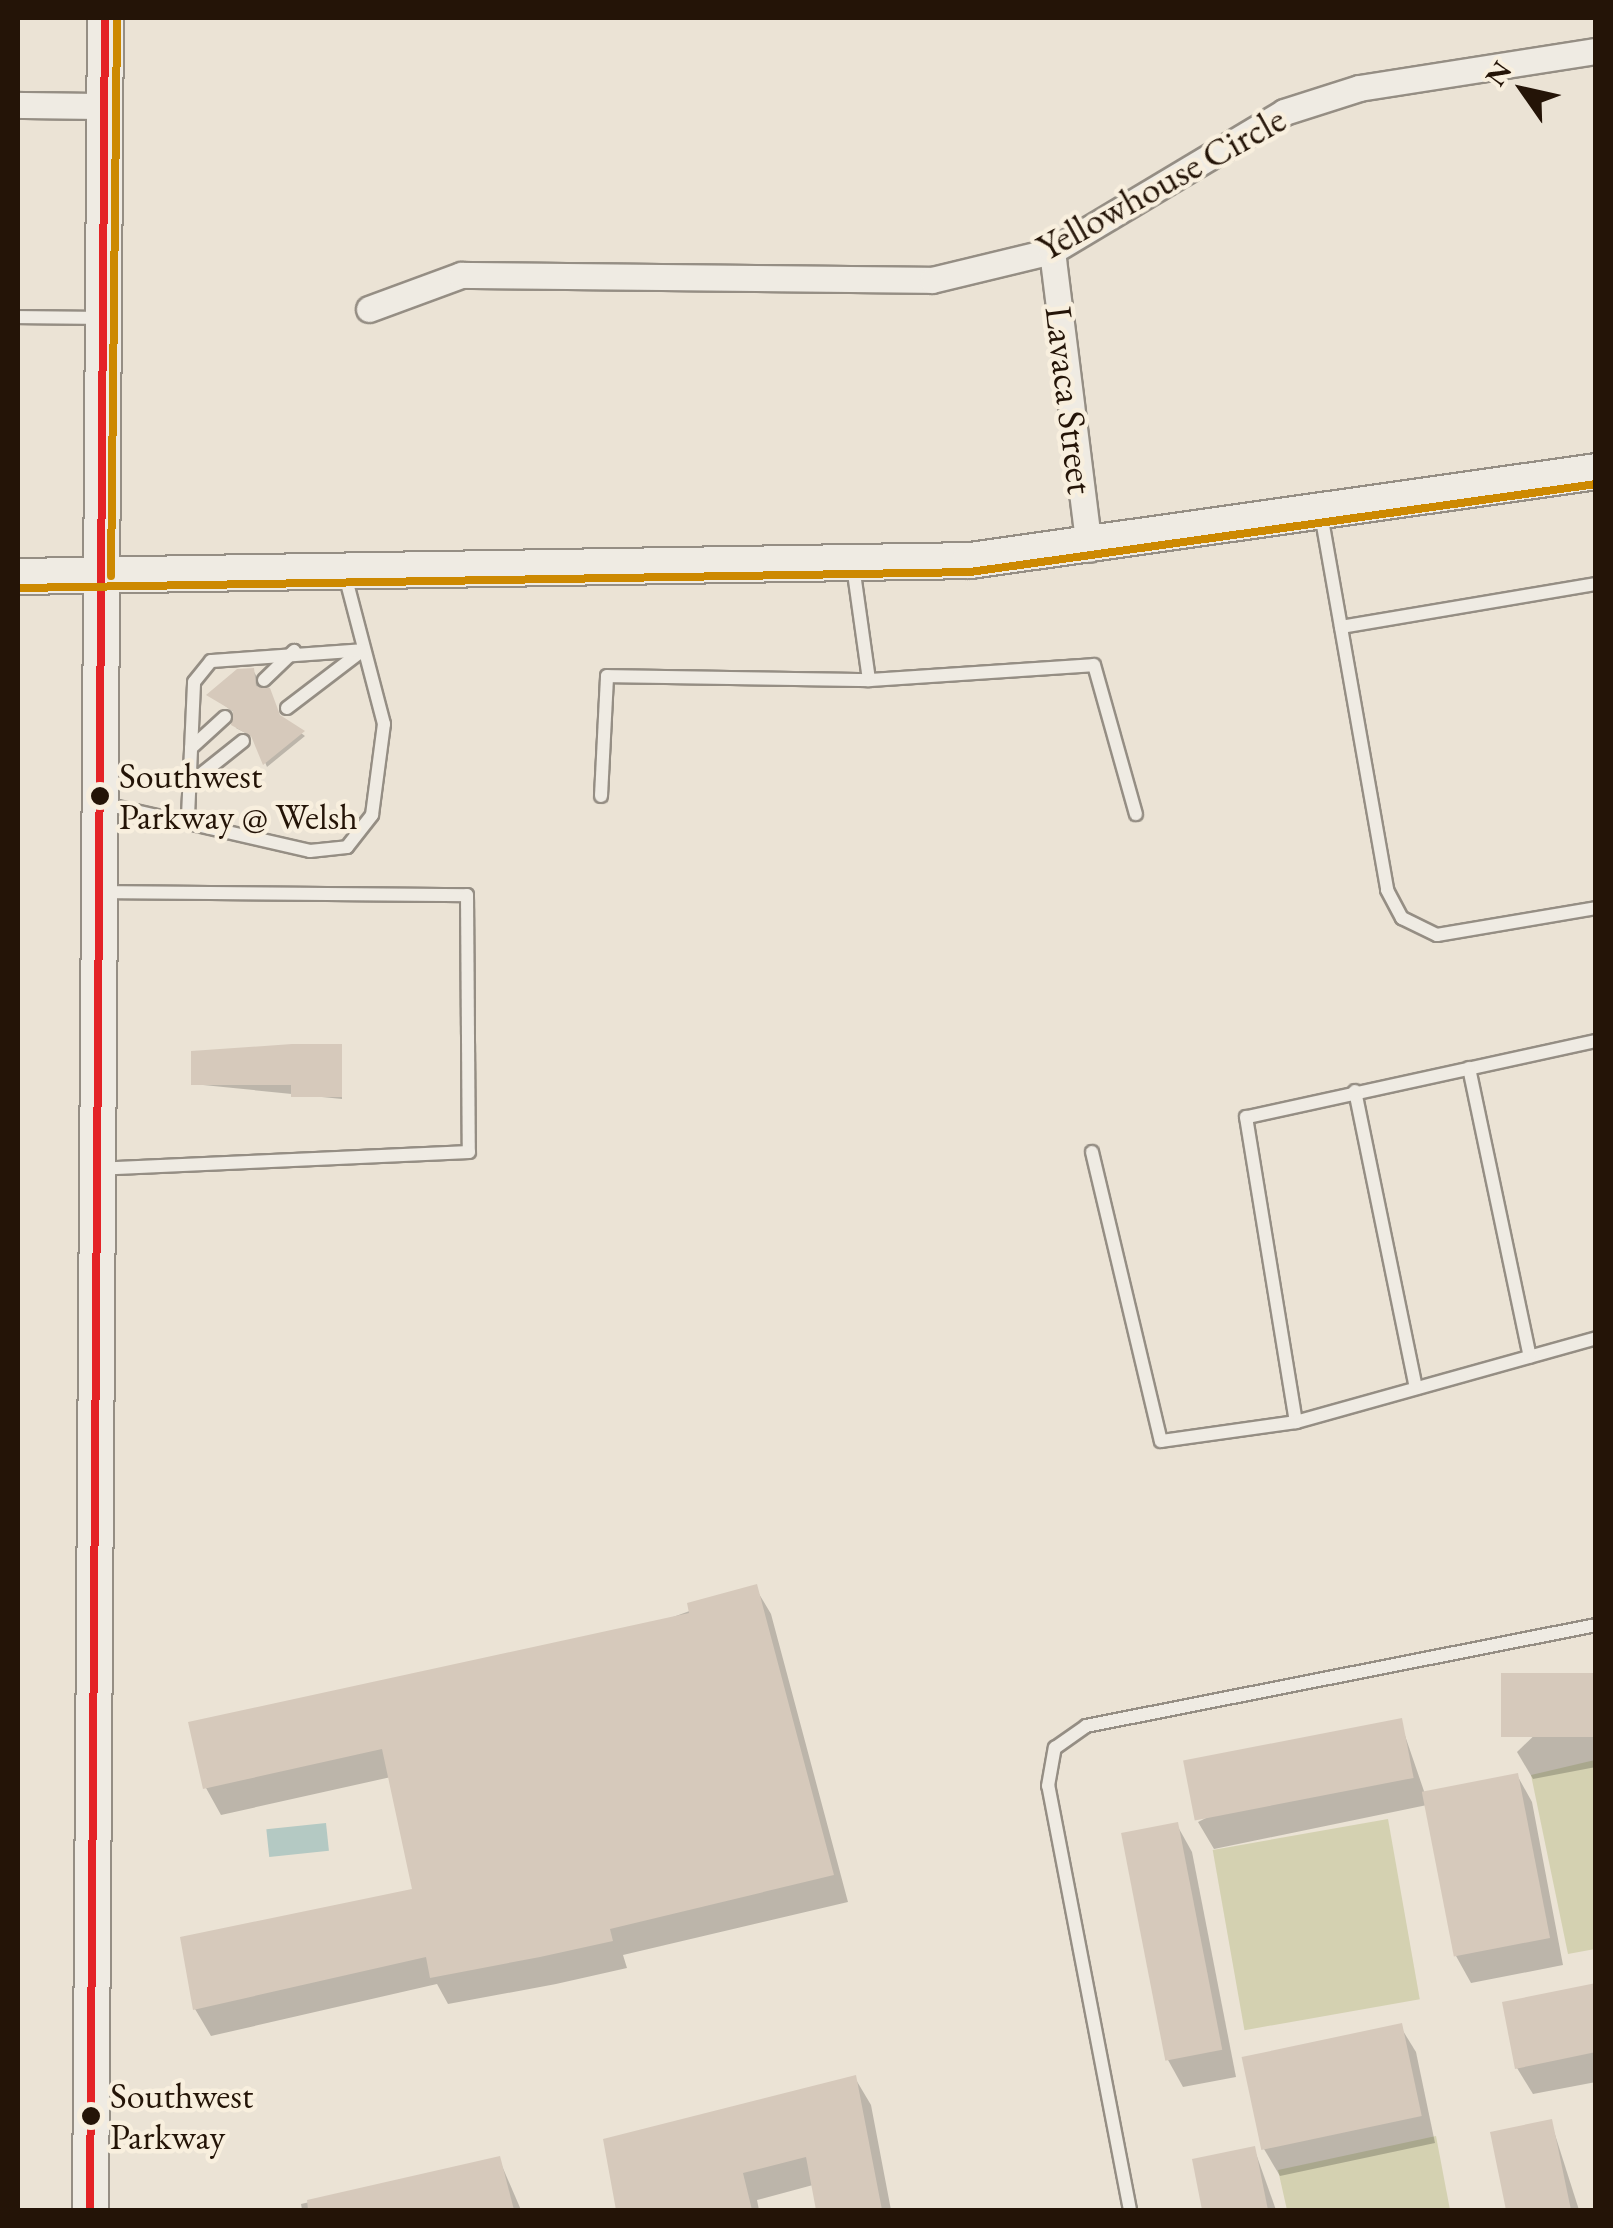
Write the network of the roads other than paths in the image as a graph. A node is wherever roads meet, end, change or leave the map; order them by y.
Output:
1 (105, 18) edge
2 (1596, 51) edge
3 (18, 105) edge
4 (104, 106) junction
5 (1052, 251) junction
6 (369, 309) dead end
7 (18, 318) edge
8 (102, 318) junction
9 (1596, 471) edge
10 (1321, 514) junction
11 (1089, 550) junction
12 (853, 564) junction
13 (344, 570) junction
14 (18, 576) edge
15 (99, 576) junction
16 (1596, 584) edge
17 (1341, 627) junction
18 (363, 650) junction
19 (294, 651) junction
20 (264, 680) dead end
21 (870, 680) junction
22 (287, 708) dead end
23 (225, 718) dead end
24 (244, 741) dead end
25 (191, 748) junction
26 (189, 784) junction
27 (601, 796) dead end
28 (97, 802) junction
29 (1136, 814) dead end
30 (188, 816) junction
31 (97, 892) junction
32 (1596, 908) edge
33 (1596, 1041) edge
34 (1468, 1068) junction
35 (1355, 1091) junction
36 (1092, 1152) dead end
37 (95, 1169) junction
38 (1596, 1338) edge
39 (1530, 1356) junction
40 (1416, 1388) junction
41 (1296, 1422) junction
42 (1596, 1625) edge
43 (90, 2210) edge
44 (1130, 2210) edge

1 - 4 main road
2 - 5 street, Yellowhouse Circle
3 - 4 street
4 - 8 main road
5 - 6 street, Yellowhouse Circle
5 - 11 street, Lavaca Street
7 - 8 lane
8 - 15 main road
9 - 10 main road
10 - 11 main road
10 - 17 lane
11 - 12 main road
12 - 13 main road
12 - 21 lane
13 - 15 main road
13 - 18 lane
14 - 15 main road
15 - 28 main road
16 - 17 lane
17 - 32 lane
18 - 19 lane
18 - 22 lane
18 - 30 lane
19 - 20 lane
19 - 25 lane
21 - 27 lane
21 - 29 lane
23 - 25 lane
24 - 26 lane
25 - 26 lane
26 - 30 lane
28 - 30 lane
28 - 31 main road
31 - 37 main road
31 - 37 lane
33 - 34 lane
34 - 35 lane
34 - 39 lane
35 - 40 lane
35 - 41 lane
36 - 41 lane
37 - 43 main road
38 - 39 lane
39 - 40 lane
40 - 41 lane
42 - 44 lane

